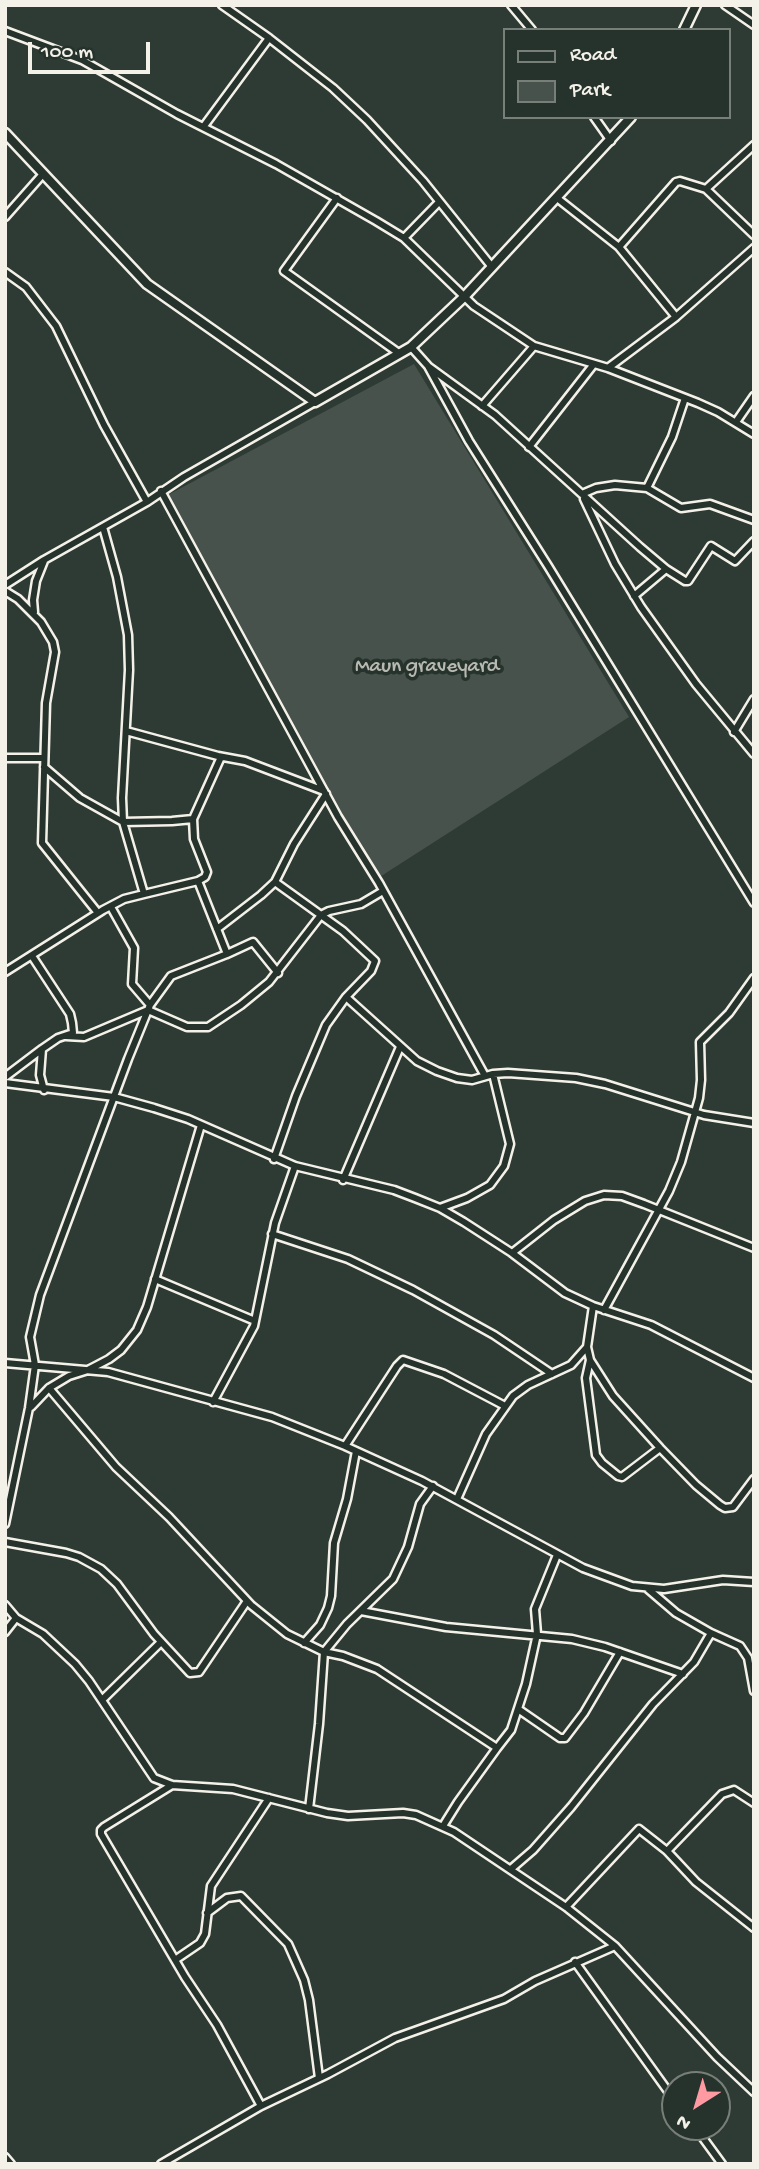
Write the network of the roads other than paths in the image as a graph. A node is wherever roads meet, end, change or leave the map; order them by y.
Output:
1 (222, 5) edge
2 (512, 5) edge
3 (696, 5) edge
4 (725, 5) edge
5 (754, 25) edge
6 (529, 28) edge
7 (685, 28) edge
8 (5, 31) edge
9 (269, 38) junction
10 (595, 119) edge
11 (629, 119) edge
12 (204, 127) junction
13 (5, 133) edge
14 (611, 141) junction
15 (754, 145) edge
16 (43, 174) junction
17 (706, 189) junction
18 (337, 198) junction
19 (557, 198) junction
20 (439, 202) junction
21 (5, 218) edge
22 (754, 235) edge
23 (404, 238) junction
24 (619, 247) junction
25 (754, 248) edge
26 (492, 267) junction
27 (5, 272) edge
28 (464, 297) junction
29 (676, 317) junction
30 (534, 346) junction
31 (411, 347) junction
32 (400, 354) junction
33 (594, 364) junction
34 (428, 366) junction
35 (608, 368) junction
36 (754, 396) edge
37 (685, 398) junction
38 (315, 402) junction
39 (482, 406) junction
40 (736, 422) junction
41 (754, 434) edge
42 (529, 447) junction
43 (647, 488) junction
44 (162, 491) junction
45 (582, 494) junction
46 (147, 502) junction
47 (754, 520) edge
48 (103, 527) junction
49 (754, 541) edge
50 (44, 560) junction
51 (666, 569) junction
52 (5, 588) edge
53 (634, 596) junction
54 (34, 614) junction
55 (754, 699) edge
56 (126, 731) junction
57 (734, 732) junction
58 (754, 754) edge
59 (221, 757) junction
60 (5, 758) edge
61 (43, 758) junction
62 (44, 767) junction
63 (325, 793) junction
64 (193, 819) junction
65 (123, 822) junction
66 (198, 881) junction
67 (275, 881) junction
68 (383, 891) junction
69 (144, 894) junction
70 (754, 903) edge
71 (111, 907) junction
72 (98, 913) junction
73 (321, 915) junction
74 (217, 929) junction
75 (227, 954) junction
76 (32, 956) junction
77 (5, 972) edge
78 (278, 973) junction
79 (754, 978) edge
80 (346, 998) junction
81 (149, 1008) junction
82 (66, 1036) junction
83 (400, 1046) junction
84 (42, 1049) junction
85 (489, 1075) junction
86 (5, 1077) edge
87 (5, 1083) edge
88 (44, 1090) junction
89 (114, 1097) junction
90 (694, 1112) junction
91 (754, 1123) edge
92 (201, 1125) junction
93 (274, 1159) junction
94 (295, 1167) junction
95 (343, 1180) junction
96 (440, 1208) junction
97 (659, 1209) junction
98 (272, 1234) junction
99 (754, 1248) edge
100 (512, 1253) junction
101 (155, 1279) junction
102 (593, 1306) junction
103 (604, 1310) junction
104 (255, 1321) junction
105 (587, 1347) junction
106 (590, 1360) junction
107 (5, 1363) edge
108 (35, 1365) junction
109 (88, 1370) junction
110 (552, 1374) junction
111 (754, 1378) edge
112 (49, 1388) junction
113 (212, 1402) junction
114 (505, 1406) junction
115 (29, 1408) junction
116 (345, 1446) junction
117 (660, 1448) junction
118 (356, 1451) junction
119 (754, 1479) edge
120 (433, 1486) junction
121 (457, 1499) junction
122 (5, 1524) edge
123 (5, 1542) edge
124 (557, 1555) junction
125 (754, 1582) edge
126 (649, 1589) junction
127 (247, 1601) junction
128 (5, 1605) edge
129 (361, 1611) junction
130 (16, 1618) junction
131 (5, 1632) edge
132 (711, 1633) junction
133 (537, 1634) junction
134 (161, 1642) junction
135 (304, 1643) junction
136 (324, 1652) junction
137 (620, 1652) junction
138 (683, 1674) junction
139 (754, 1691) edge
140 (102, 1700) junction
141 (519, 1709) junction
142 (497, 1748) junction
143 (172, 1785) junction
144 (269, 1798) junction
145 (754, 1803) edge
146 (309, 1809) junction
147 (443, 1826) junction
148 (667, 1851) junction
149 (511, 1869) junction
150 (566, 1907) junction
151 (207, 1913) junction
152 (754, 1928) edge
153 (615, 1946) junction
154 (175, 1960) junction
155 (575, 1962) junction
156 (319, 2078) junction
157 (661, 2082) edge
158 (754, 2092) edge
159 (261, 2106) junction
160 (705, 2141) edge
161 (5, 2157) edge
162 (11, 2164) edge
163 (161, 2164) edge
164 (722, 2164) edge

1 - 9 street
2 - 6 street
3 - 7 street
4 - 5 street
8 - 12 street
9 - 12 street
9 - 20 street
10 - 14 street
11 - 14 street
12 - 18 street
13 - 16 street
14 - 19 street
15 - 17 street
16 - 21 street
16 - 38 street
17 - 22 street
17 - 24 street
18 - 23 street
18 - 32 street
19 - 24 street
19 - 26 street
20 - 23 street
20 - 26 street
23 - 28 street
24 - 29 street
25 - 29 street
26 - 28 street
27 - 46 street
28 - 30 street
28 - 31 street
29 - 35 street
30 - 33 street
30 - 39 street
31 - 32 street
31 - 34 street
32 - 38 street
33 - 35 street
33 - 42 street
34 - 39 street
34 - 70 street
35 - 37 street
36 - 40 street
37 - 40 street
37 - 43 street
38 - 44 street
39 - 42 street
40 - 41 street
42 - 45 street
43 - 45 street
43 - 47 street
44 - 46 street
44 - 63 street
45 - 51 street
45 - 53 street
46 - 48 street
48 - 50 street
48 - 56 street
49 - 51 street
50 - 52 street
50 - 54 street
51 - 53 street
52 - 54 street
53 - 57 street
54 - 61 street
55 - 57 street
56 - 59 street
56 - 65 street
57 - 58 street
59 - 63 street
59 - 64 street
60 - 61 street
61 - 62 street
62 - 65 street
62 - 72 street
63 - 67 street
63 - 68 street
64 - 65 street
64 - 66 street
65 - 69 street
66 - 69 street
66 - 74 street
67 - 73 street
67 - 74 street
68 - 73 street
68 - 85 street
69 - 71 street
71 - 72 street
71 - 81 street
72 - 76 street
73 - 78 street
73 - 80 street
74 - 75 street
75 - 78 street
75 - 81 street
76 - 77 street
76 - 82 street
78 - 81 street
79 - 90 street
80 - 83 street
80 - 93 street
81 - 82 street
81 - 89 street
82 - 84 street
83 - 85 street
83 - 95 street
84 - 86 street
84 - 88 street
85 - 90 street
85 - 96 street
87 - 88 street
88 - 89 street
89 - 92 street
89 - 108 street
90 - 91 street
90 - 97 street
92 - 93 street
92 - 101 street
93 - 94 street
94 - 95 street
94 - 98 street
95 - 96 street
96 - 100 street
97 - 99 street
97 - 100 street
97 - 103 street
98 - 104 street
98 - 110 street
100 - 102 street
101 - 104 street
101 - 109 street
102 - 103 street
102 - 105 street
103 - 111 street
104 - 113 street
105 - 106 street
105 - 110 street
106 - 117 street
106 - 117 street
107 - 108 street
108 - 109 street
108 - 115 street
109 - 112 street
109 - 113 street
110 - 114 street
112 - 115 street
112 - 127 street
113 - 116 street
114 - 116 street
114 - 121 street
115 - 122 street
116 - 118 street
117 - 119 street
118 - 120 street
118 - 135 street
120 - 121 street
120 - 129 street
121 - 124 street
123 - 134 street
124 - 126 street
124 - 133 street
125 - 126 street
126 - 132 street
127 - 134 street
127 - 135 street
128 - 130 street
129 - 133 street
129 - 136 street
130 - 131 street
130 - 140 street
132 - 138 street
132 - 139 street
133 - 137 street
133 - 141 street
134 - 140 street
135 - 136 street
136 - 142 street
136 - 146 street
137 - 138 street
137 - 141 street
138 - 149 street
140 - 143 street
141 - 142 street
142 - 147 street
143 - 144 street
143 - 154 street
144 - 146 street
144 - 151 street
145 - 148 street
146 - 147 street
147 - 149 street
148 - 150 street
148 - 152 street
149 - 150 street
150 - 153 street
151 - 154 street
151 - 156 street
153 - 155 street
153 - 158 street
154 - 159 street
155 - 156 street
155 - 157 street
156 - 159 street
159 - 163 street
160 - 164 street
161 - 162 street

